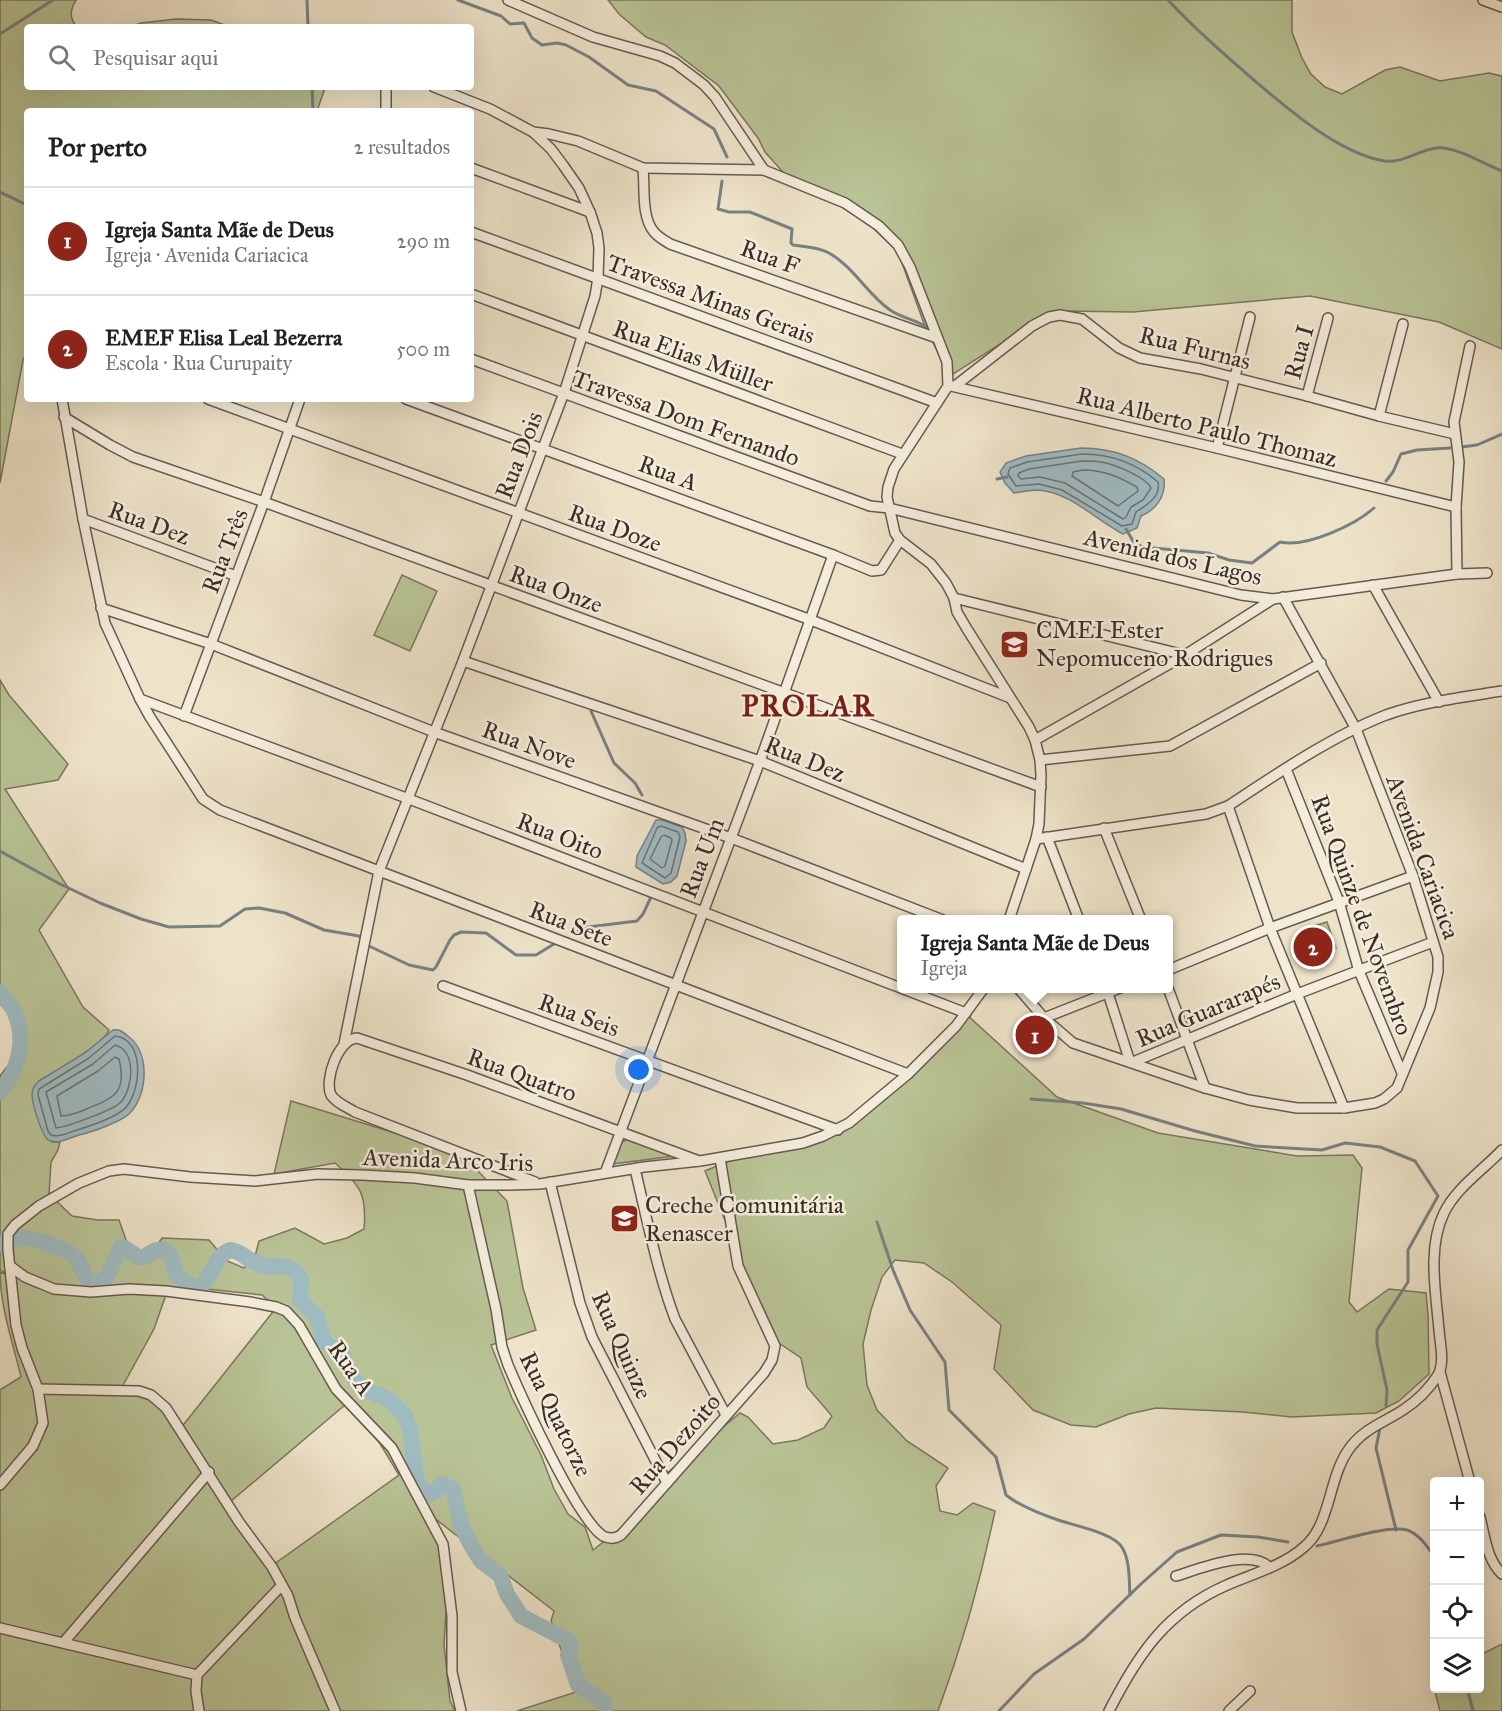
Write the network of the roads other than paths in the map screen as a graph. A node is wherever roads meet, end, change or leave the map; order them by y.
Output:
1 (508, 0) edge
2 (1483, 0) edge
3 (1502, 7) edge
4 (386, 90) edge
5 (442, 90) edge
6 (386, 108) edge
7 (533, 132) junction
8 (643, 168) junction
9 (474, 169) edge
10 (764, 170) junction
11 (590, 212) junction
12 (474, 233) edge
13 (598, 278) junction
14 (474, 295) edge
15 (1250, 317) dead end
16 (1328, 318) dead end
17 (1403, 324) dead end
18 (583, 336) junction
19 (938, 338) junction
20 (1470, 346) dead end
21 (474, 359) edge
22 (1235, 378) junction
23 (952, 386) junction
24 (564, 393) junction
25 (1307, 396) junction
26 (62, 402) edge
27 (216, 402) edge
28 (299, 402) edge
29 (414, 402) edge
30 (937, 403) junction
31 (1379, 416) junction
32 (64, 417) junction
33 (289, 429) junction
34 (1455, 434) junction
35 (543, 448) junction
36 (1217, 448) junction
37 (902, 454) junction
38 (264, 502) junction
39 (1456, 507) junction
40 (889, 508) junction
41 (517, 513) junction
42 (83, 519) junction
43 (900, 540) junction
44 (833, 555) junction
45 (1487, 573) dead end
46 (1457, 574) junction
47 (236, 576) junction
48 (1372, 585) junction
49 (491, 586) junction
50 (954, 598) junction
51 (1278, 598) junction
52 (101, 608) junction
53 (811, 620) junction
54 (211, 644) junction
55 (1185, 655) junction
56 (463, 661) junction
57 (1321, 663) junction
58 (1502, 691) edge
59 (784, 693) junction
60 (1008, 697) junction
61 (140, 699) junction
62 (1439, 702) junction
63 (184, 716) junction
64 (1356, 729) junction
65 (434, 732) junction
66 (1035, 741) junction
67 (1040, 760) junction
68 (760, 761) junction
69 (1287, 769) junction
70 (1041, 787) junction
71 (409, 799) junction
72 (1228, 806) junction
73 (1104, 828) junction
74 (1047, 837) junction
75 (731, 838) junction
76 (1036, 839) junction
77 (1026, 868) junction
78 (380, 872) junction
79 (1413, 876) junction
80 (1339, 902) junction
81 (703, 912) junction
82 (930, 915) edge
83 (1012, 915) edge
84 (1077, 915) edge
85 (1139, 915) edge
86 (1270, 928) junction
87 (1433, 942) junction
88 (1173, 968) edge
89 (1359, 971) junction
90 (675, 985) junction
91 (443, 986) dead end
92 (897, 987) edge
93 (914, 993) edge
94 (980, 993) edge
95 (1022, 993) edge
96 (1102, 993) edge
97 (1108, 993) edge
98 (1170, 993) edge
99 (1297, 994) junction
100 (966, 1013) junction
101 (1044, 1018) junction
102 (1188, 1040) junction
103 (344, 1044) junction
104 (647, 1060) junction
105 (1131, 1062) junction
106 (1402, 1073) junction
107 (908, 1074) junction
108 (1205, 1088) junction
109 (1344, 1108) junction
110 (838, 1130) junction
111 (620, 1132) junction
112 (1502, 1150) edge
113 (720, 1158) junction
114 (700, 1161) junction
115 (635, 1169) junction
116 (605, 1173) junction
117 (550, 1182) junction
118 (540, 1184) junction
119 (468, 1185) junction
120 (5, 1267) edge
121 (1440, 1372) junction
122 (38, 1389) junction
123 (726, 1415) junction
124 (209, 1472) junction
125 (1469, 1477) edge
126 (667, 1483) junction
127 (0, 1485) edge
128 (1483, 1531) edge
129 (613, 1538) joint
130 (1269, 1567) junction
131 (1502, 1574) edge
132 (1176, 1576) dead end
133 (282, 1585) junction
134 (0, 1628) edge
135 (63, 1642) junction
136 (197, 1675) junction
137 (1250, 1692) dead end
138 (199, 1711) edge
139 (335, 1711) edge
140 (462, 1711) edge
141 (1109, 1711) edge
142 (1229, 1711) edge

1 - 10 street
2 - 3 street
4 - 6 street
5 - 7 street
7 - 8 street
7 - 11 street, Rua Dois
8 - 10 street
8 - 19 street, Rua F
9 - 11 street
10 - 19 street
11 - 13 street, Rua Dois
12 - 13 street, Travessa Minas Gerais
13 - 18 street, Rua Dois
13 - 30 street, Travessa Minas Gerais
14 - 18 street, Rua Elias Müller
15 - 22 street
16 - 25 street, Rua I
17 - 31 street
18 - 24 street, Rua Dois
18 - 37 street, Rua Elias Müller
19 - 23 street
20 - 34 street
21 - 24 street, Travessa Dom Fernando
22 - 23 street, Rua Furnas
22 - 25 street, Rua Furnas
22 - 36 street
23 - 30 street, Rua Furnas
23 - 36 street, Rua Alberto Paulo Thomaz
24 - 35 street, Rua Dois
24 - 40 street, Travessa Dom Fernando
25 - 31 street, Rua Furnas
26 - 32 street
27 - 33 street, Rua Doze
28 - 33 street, Rua Três
29 - 35 street, Rua A
30 - 37 street, Rua Furnas
31 - 34 street, Rua Furnas
32 - 38 street, Rua Onze
32 - 42 street
33 - 38 street, Rua Três
33 - 41 street, Rua Doze
34 - 39 street
35 - 41 street, Rua Dois
35 - 44 street, Rua A
36 - 39 street, Rua Alberto Paulo Thomaz
37 - 40 street, Rua Furnas
38 - 47 street, Rua Três
38 - 49 street, Rua Onze
39 - 46 street
40 - 43 street
40 - 51 street, Avenida dos Lagos
41 - 49 street, Rua Dois
41 - 53 street, Rua Doze
42 - 47 street, Rua Dez
42 - 52 street
43 - 44 street, Rua A
43 - 50 street
44 - 53 street, Rua Um
45 - 46 street, Avenida dos Lagos
46 - 48 street, Avenida dos Lagos
47 - 54 street, Rua Três
48 - 51 street, Avenida dos Lagos
48 - 62 street
49 - 56 street, Rua Dois
49 - 59 street, Rua Onze
50 - 55 street
50 - 60 street
51 - 55 street
51 - 57 street, Avenida Cariacica
52 - 54 street, Rua Nove
52 - 61 street
53 - 59 street, Rua Um
53 - 60 street, Rua Doze
54 - 63 street, Rua Três
54 - 65 street, Rua Nove
55 - 66 street
56 - 65 street, Rua Dois
56 - 68 street, Rua Dez
57 - 64 street, Avenida Cariacica
57 - 67 street
58 - 62 street
59 - 68 street, Rua Um
59 - 70 street, Rua Onze
60 - 66 street
61 - 63 street, Rua Oito
61 - 78 street, Rua Sete
62 - 64 street
63 - 71 street, Rua Oito
64 - 69 street
64 - 79 street, Avenida Cariacica
65 - 71 street, Rua Dois
65 - 75 street, Rua Nove
66 - 67 street
67 - 70 street
68 - 75 street, Rua Um
68 - 77 street, Rua Dez
69 - 72 street
69 - 80 street, Rua Quinze de Novembro
70 - 76 street
71 - 78 street, Rua Dois
71 - 81 street, Rua Oito
72 - 73 street
72 - 86 street
73 - 74 street
73 - 85 street
74 - 76 street
74 - 84 street
75 - 81 street, Rua Um
75 - 82 street, Rua Nove
76 - 77 street
77 - 83 street
78 - 90 street, Rua Sete
78 - 103 street, Rua Dois
79 - 80 street
79 - 87 street, Avenida Cariacica
80 - 86 street
80 - 89 street, Rua Quinze de Novembro
81 - 90 street, Rua Um
81 - 92 street, Rua Oito
86 - 88 street
86 - 99 street
87 - 89 street, Rua Guararapés
87 - 106 street, Avenida Cariacica
89 - 99 street, Rua Guararapés
89 - 106 street, Rua Quinze de Novembro
90 - 104 street, Rua Um
90 - 107 street, Rua Sete
91 - 104 street, Rua Seis
93 - 100 street, Rua Oito
94 - 100 street, Avenida Arco Iris
95 - 101 street, Avenida Cariacica
96 - 101 street
97 - 105 street
98 - 102 street
99 - 102 street, Rua Guararapés
99 - 109 street
100 - 107 street, Avenida Arco Iris
101 - 105 street, Avenida Cariacica
102 - 105 street, Rua Guararapés
102 - 108 street
103 - 111 street, Rua Quatro
103 - 118 street
104 - 110 street, Rua Seis
104 - 111 street, Rua Um
105 - 108 street, Avenida Cariacica
106 - 109 street, Avenida Cariacica
107 - 110 street, Avenida Arco Iris
108 - 109 street, Avenida Cariacica
110 - 113 street, Avenida Arco Iris
111 - 114 street, Rua Quatro
111 - 116 street, Rua Um
112 - 121 street
113 - 114 street, Avenida Arco Iris
113 - 123 street, Rua Dezoito
114 - 115 street, Avenida Arco Iris
115 - 116 street, Avenida Arco Iris
115 - 123 street
116 - 117 street, Avenida Arco Iris
117 - 118 street, Avenida Arco Iris
117 - 126 street, Rua Quinze
118 - 119 street, Avenida Arco Iris
119 - 120 street, Avenida Arco Iris
119 - 129 street, Rua Quatorze
120 - 122 street, Avenida Arco Iris
120 - 140 street, Rua A
121 - 125 street
121 - 130 street
122 - 124 street
122 - 127 street, Avenida Arco Iris
123 - 126 street, Rua Dezoito
124 - 133 street
124 - 135 street
126 - 129 street, Rua Dezoito
128 - 131 street
130 - 132 street
130 - 141 street
133 - 136 street
133 - 139 street
134 - 135 street
135 - 136 street
136 - 138 street
137 - 142 street

